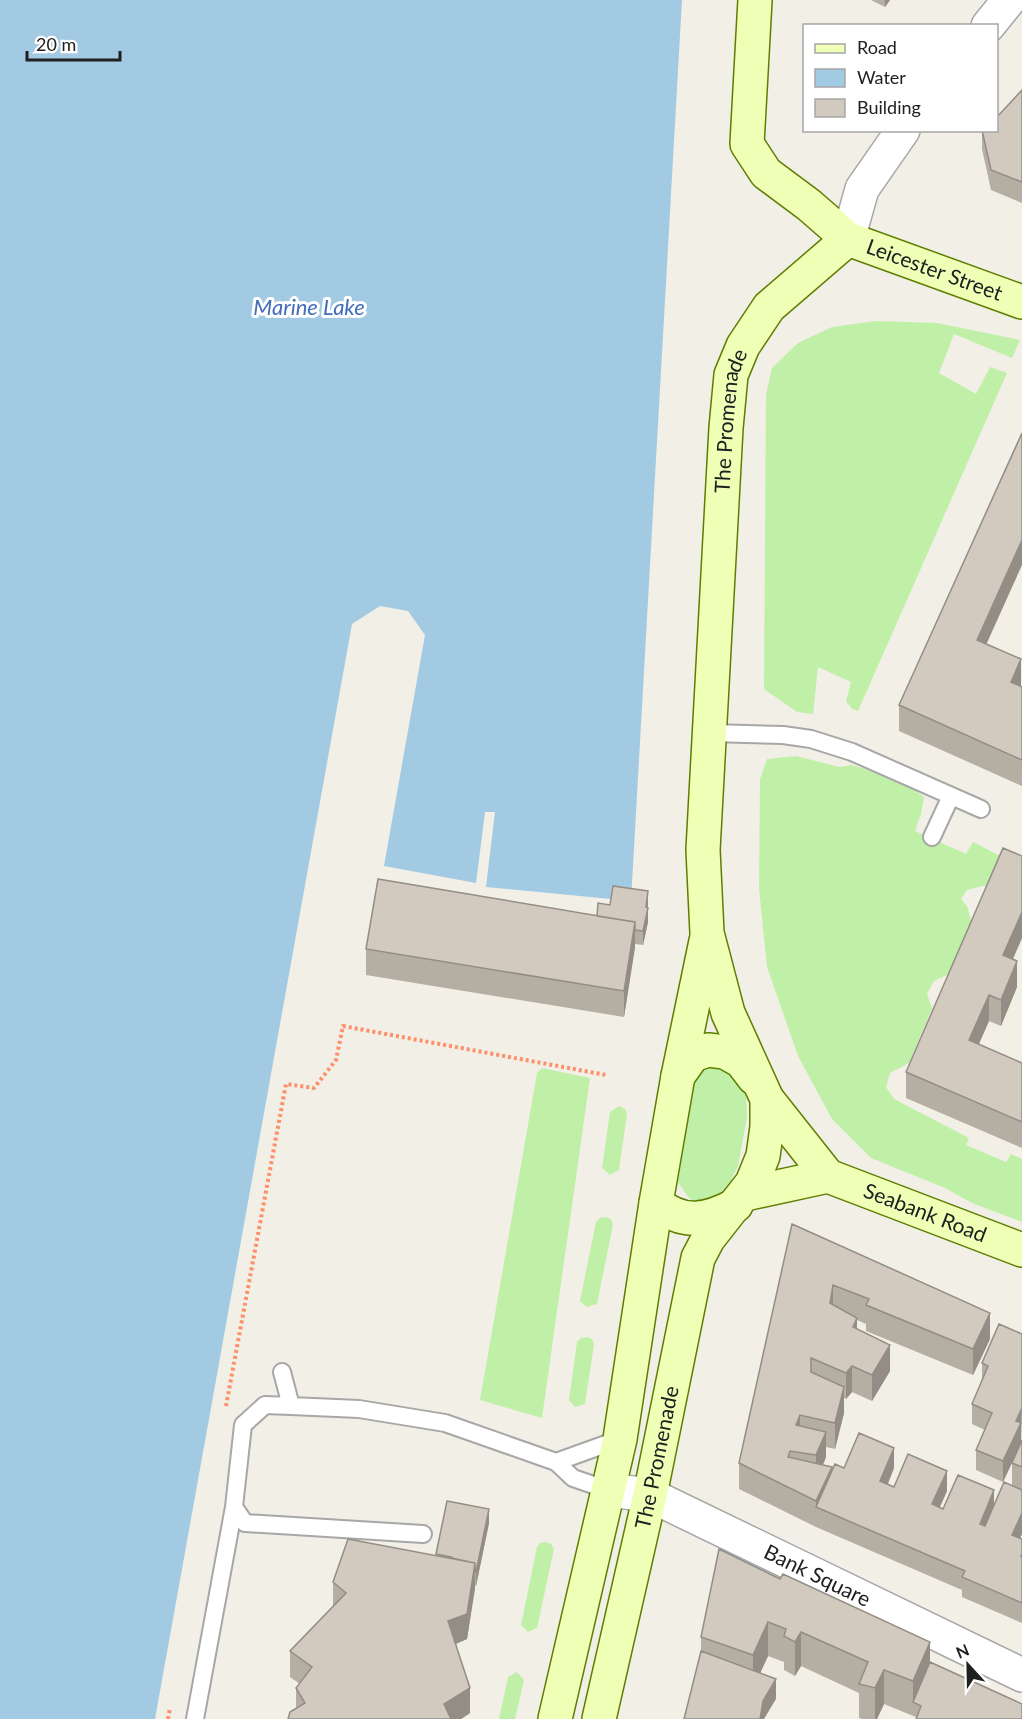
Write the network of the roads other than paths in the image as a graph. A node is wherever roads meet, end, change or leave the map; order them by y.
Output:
1 (755, 0) edge
2 (1009, 0) edge
3 (990, 24) edge
4 (902, 132) edge
5 (848, 239) junction
6 (1022, 302) edge
7 (711, 733) junction
8 (951, 796) junction
9 (981, 809) dead end
10 (932, 837) dead end
11 (708, 933) junction
12 (678, 1076) junction
13 (764, 1093) junction
14 (828, 1176) junction
15 (741, 1199) junction
16 (656, 1203) junction
17 (1022, 1250) edge
18 (282, 1372) dead end
19 (291, 1406) junction
20 (620, 1439) junction
21 (556, 1462) junction
22 (608, 1490) junction
23 (650, 1495) junction
24 (234, 1508) junction
25 (423, 1534) dead end
26 (568, 1661) junction
27 (1022, 1675) edge
28 (609, 1676) junction
29 (195, 1719) edge
30 (555, 1719) edge
31 (599, 1719) edge

1 - 5 main road
2 - 3 street
4 - 5 street
5 - 6 main road, Leicester Street
5 - 7 main road, The Promenade
7 - 8 lane
7 - 11 main road, The Promenade
8 - 9 lane
8 - 10 lane
11 - 12 main road, The Promenade
11 - 13 main road, The Promenade
12 - 13 main road
12 - 16 main road, The Promenade
13 - 14 main road
13 - 15 main road, The Promenade
14 - 15 main road
14 - 17 main road, Seabank Road
15 - 16 main road
15 - 23 main road, The Promenade
16 - 20 main road, The Promenade
18 - 19 lane
19 - 21 lane
19 - 24 lane
20 - 21 lane
20 - 22 main road, The Promenade
21 - 22 lane
22 - 23 street, Bank Square
22 - 26 main road, The Promenade
23 - 27 street, Bank Square
23 - 28 main road, The Promenade
24 - 25 lane
24 - 29 lane
26 - 28 main road
26 - 30 main road, The Promenade
28 - 31 main road, The Promenade

